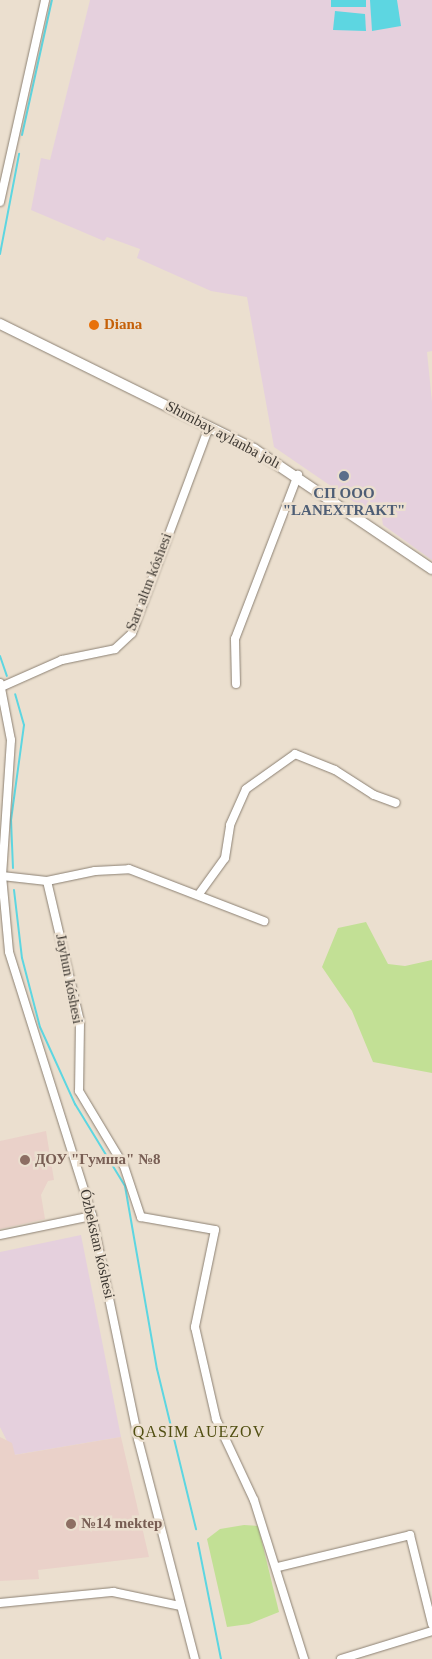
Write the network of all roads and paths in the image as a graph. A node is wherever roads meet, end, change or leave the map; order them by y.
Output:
1 (45, 0) edge
2 (0, 202) edge
3 (0, 324) edge
4 (208, 426) junction
5 (298, 475) junction
6 (432, 569) edge
7 (236, 684) dead end
8 (1, 685) edge
9 (396, 803) dead end
10 (1, 824) edge
11 (2, 876) junction
12 (47, 881) junction
13 (198, 894) junction
14 (264, 921) dead end
15 (92, 1216) junction
16 (0, 1235) edge
17 (278, 1567) junction
18 (0, 1603) edge
19 (180, 1606) junction
20 (432, 1624) edge
21 (432, 1631) edge
22 (195, 1659) edge
23 (304, 1659) edge
24 (341, 1659) edge

1 - 2 street
3 - 4 main road, Shımbay aylanba jolı
4 - 5 main road, Shımbay aylanba jolı
4 - 8 street, Sarı altın kóshesi
5 - 6 main road, Shımbay aylanba jolı
5 - 7 street
8 - 10 street, Ózbekstan kóshesi
9 - 13 street
10 - 11 street, Ózbekstan kóshesi
11 - 12 street
11 - 15 street, Ózbekstan kóshesi
12 - 13 street
12 - 17 street, Jayhun kóshesi
13 - 14 street
15 - 16 street
15 - 19 street, Ózbekstan kóshesi
17 - 20 street
17 - 23 street
18 - 19 street
19 - 22 street, Ózbekstan kóshesi
21 - 24 street

